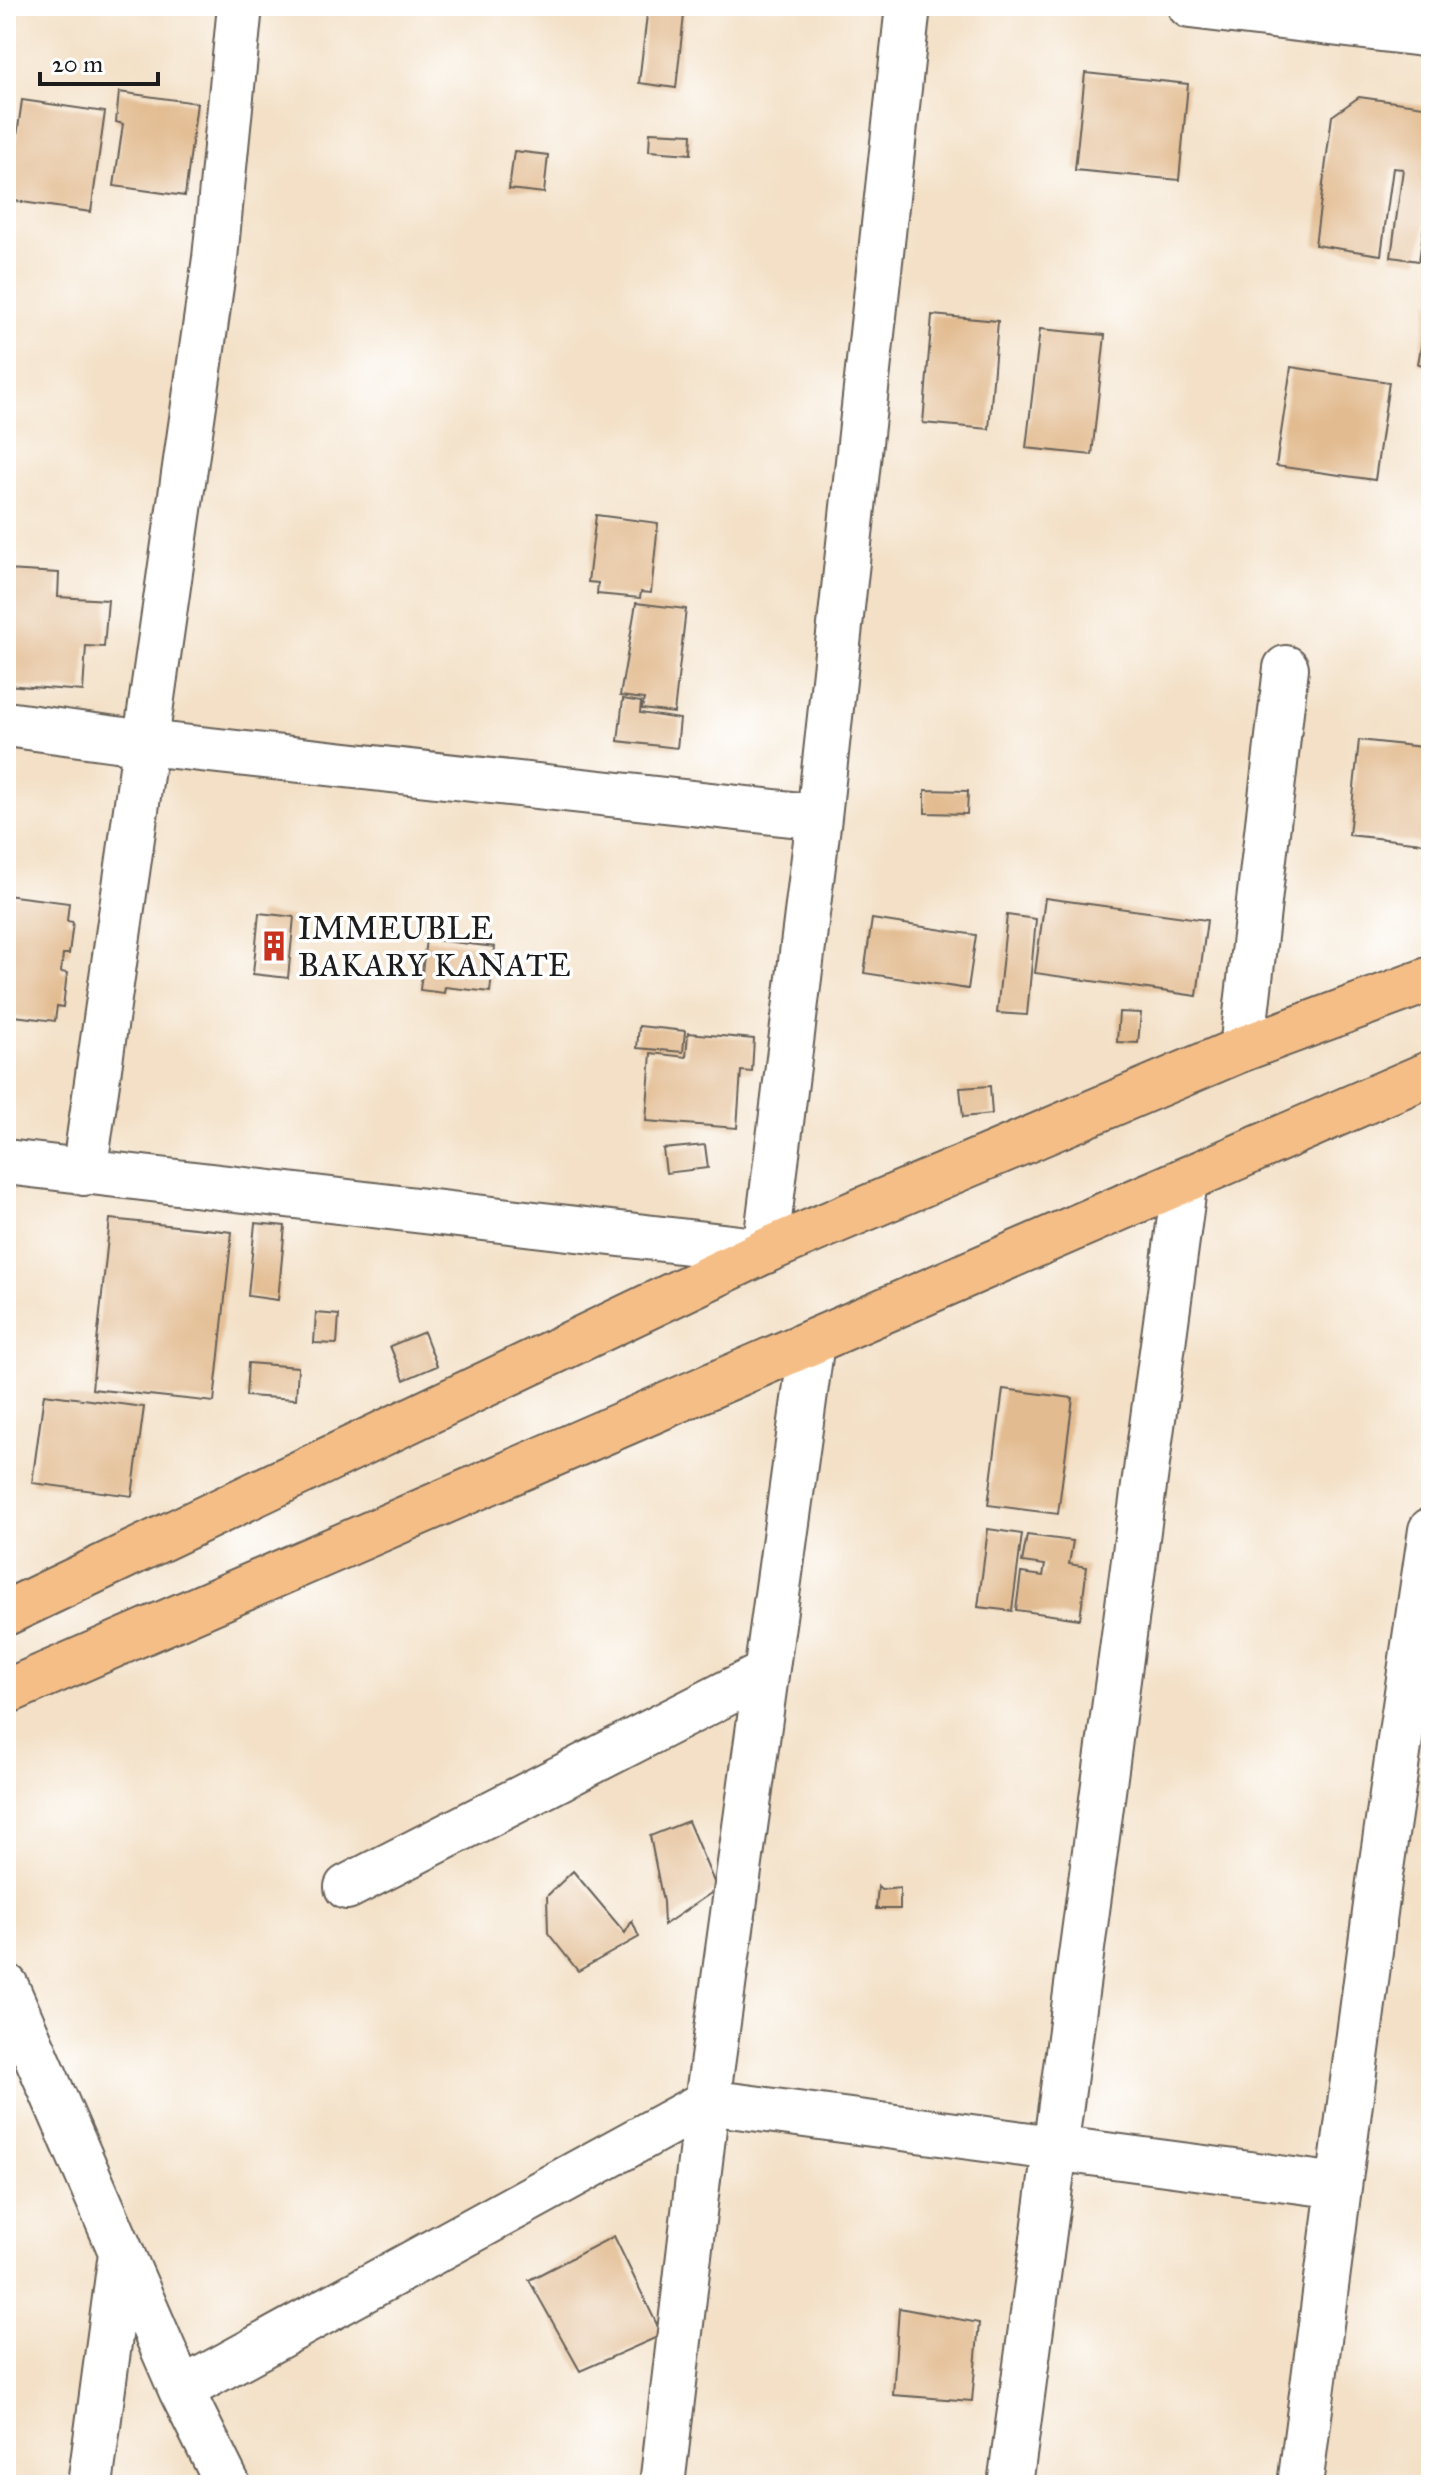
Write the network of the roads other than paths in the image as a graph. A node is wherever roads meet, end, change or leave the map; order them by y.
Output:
1 (240, 6) edge
2 (908, 6) edge
3 (1190, 6) edge
4 (1343, 15) edge
5 (1431, 35) edge
6 (1286, 668) dead end
7 (6, 724) edge
8 (146, 743) junction
9 (819, 817) junction
10 (1431, 979) edge
11 (1242, 1049) junction
12 (1431, 1073) edge
13 (6, 1162) edge
14 (84, 1173) junction
15 (1185, 1180) junction
16 (765, 1251) junction
17 (812, 1342) junction
18 (1431, 1530) edge
19 (6, 1613) edge
20 (766, 1673) junction
21 (6, 1692) edge
22 (347, 1887) dead end
23 (6, 1986) edge
24 (707, 2102) junction
25 (1057, 2149) junction
26 (1339, 2186) junction
27 (121, 2253) junction
28 (181, 2390) junction
29 (90, 2485) edge
30 (228, 2485) edge
31 (662, 2485) edge
32 (1010, 2485) edge
33 (1300, 2485) edge

1 - 8 street
2 - 9 street
3 - 4 street
4 - 5 street
6 - 11 street
7 - 8 street
8 - 9 street
8 - 14 street
9 - 16 street
10 - 11 main road
11 - 16 main road
12 - 15 main road
13 - 14 street
14 - 16 street
15 - 17 main road
15 - 25 street
16 - 19 main road
17 - 20 street
17 - 21 main road
18 - 26 street
20 - 22 street
20 - 24 street
23 - 27 street
24 - 25 street
24 - 28 street
24 - 31 street
25 - 26 street
25 - 32 street
26 - 33 street
27 - 28 street
27 - 29 street
28 - 30 street

